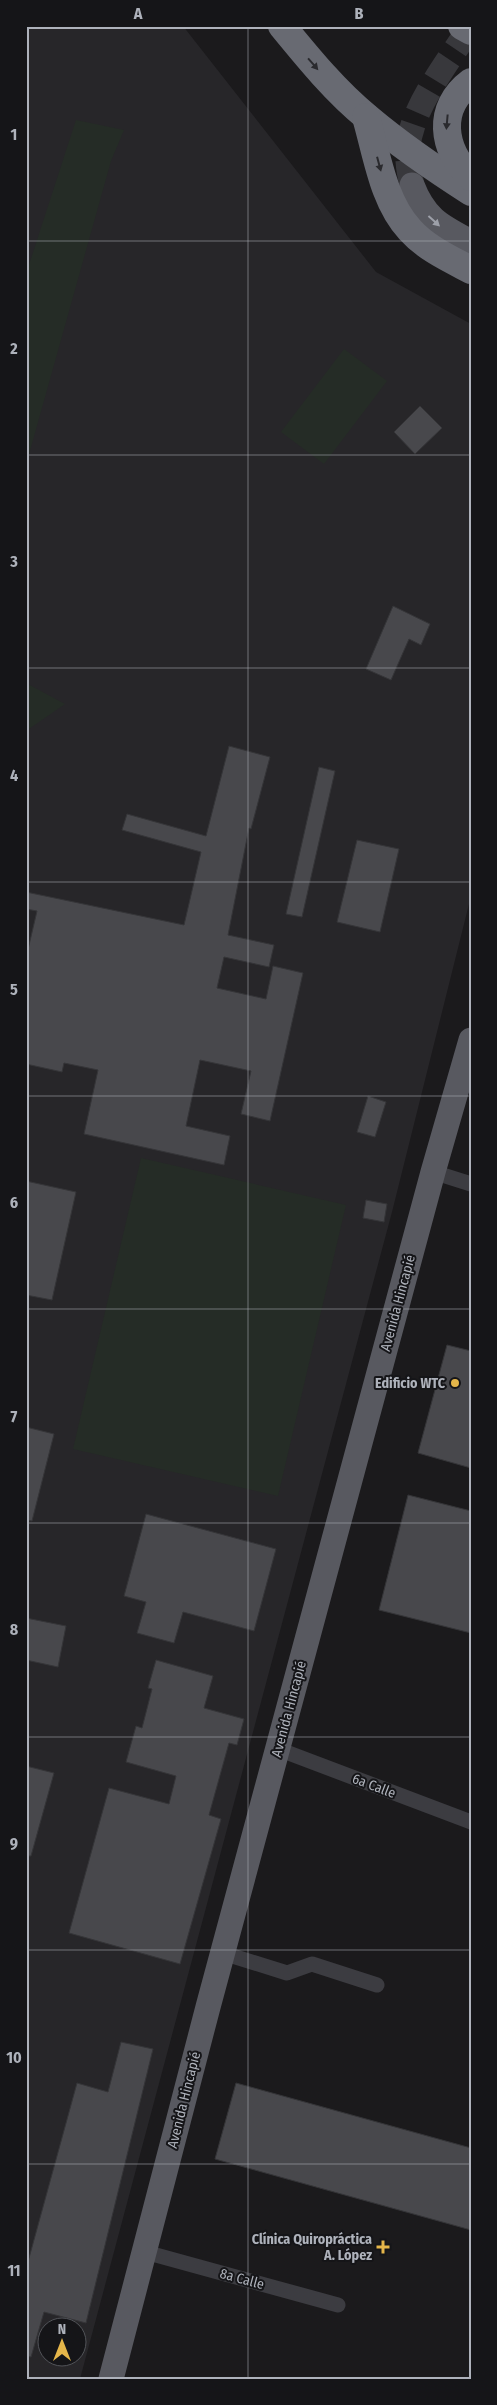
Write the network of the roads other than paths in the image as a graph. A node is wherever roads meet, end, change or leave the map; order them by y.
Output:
1 (282, 26) edge
2 (462, 26) edge
3 (471, 31) edge
4 (471, 82) edge
5 (366, 117) junction
6 (471, 177) edge
7 (412, 186) tunnel mouth
8 (471, 192) edge
9 (471, 242) edge
10 (471, 270) edge
11 (471, 1040) edge
12 (433, 1172) junction
13 (471, 1184) edge
14 (278, 1749) junction
15 (471, 1822) edge
16 (222, 1953) junction
17 (377, 1985) dead end
18 (145, 2252) junction
19 (338, 2306) dead end
20 (111, 2379) edge

1 -> 5 highway
2 - 3 highway
4 -> 6 highway
5 - 8 highway
5 -> 10 highway
7 -> 9 main road
11 - 12 main road, Avenida Hincapié
12 - 13 street
12 - 14 main road, Avenida Hincapié
14 - 15 street, 6a Calle
14 - 16 main road, Avenida Hincapié
16 - 17 street
16 - 18 main road, Avenida Hincapié
18 - 19 street, 8a Calle
18 - 20 main road, Avenida Hincapié

